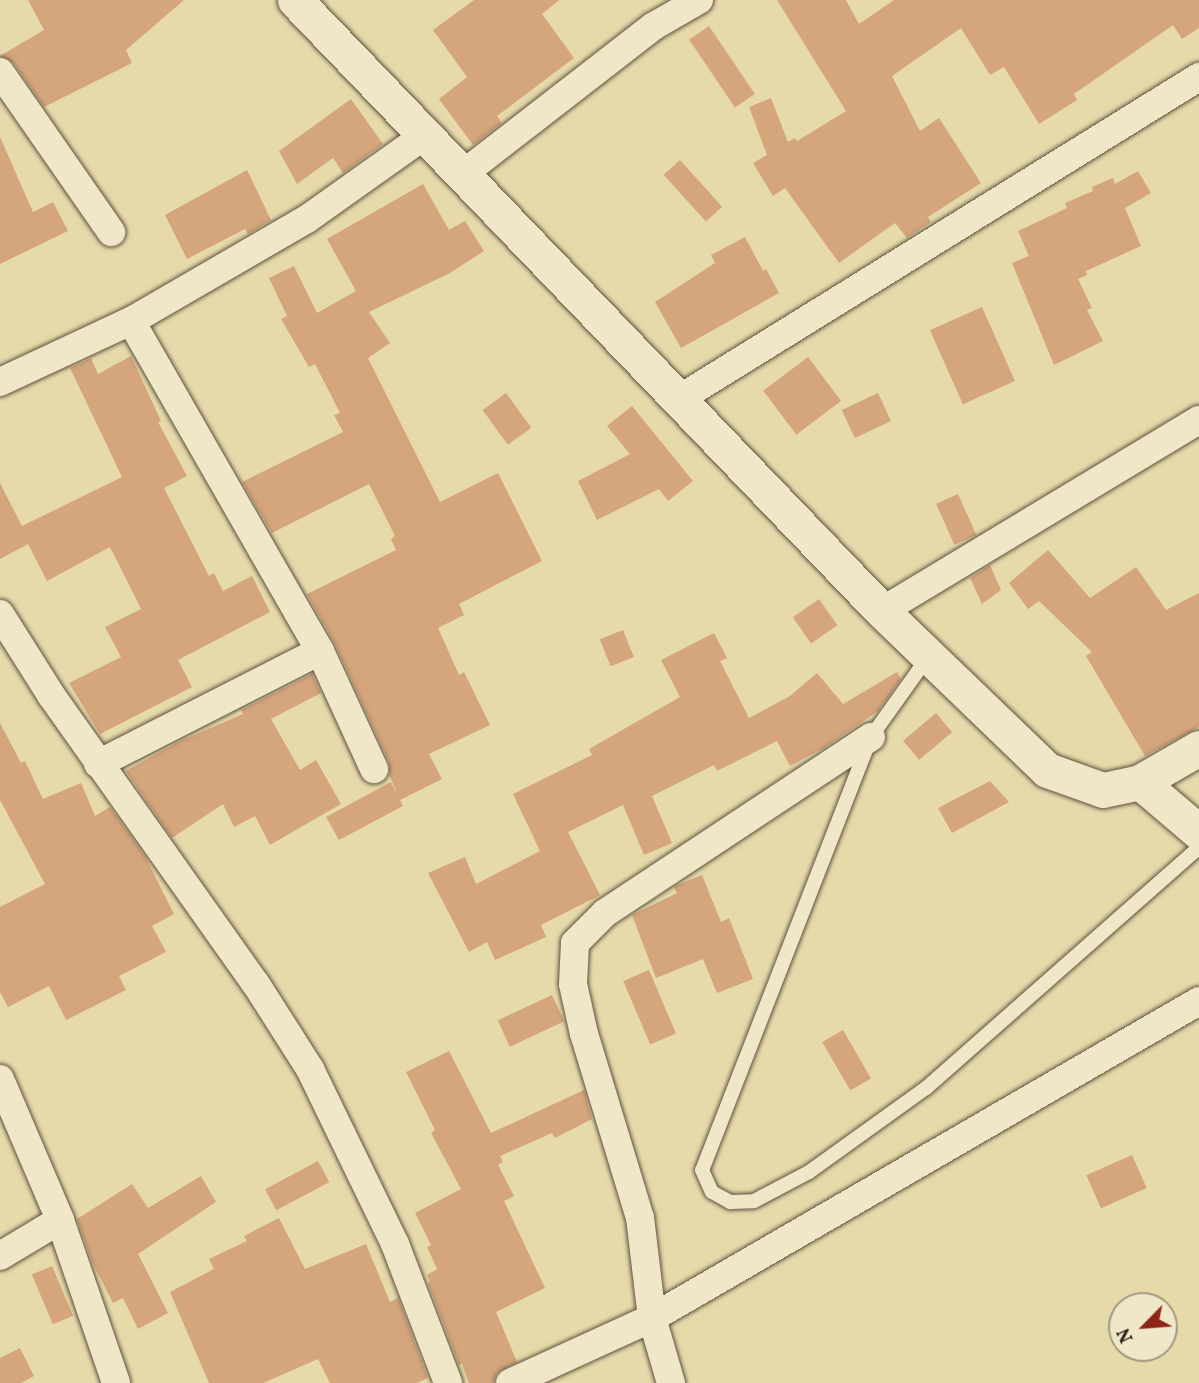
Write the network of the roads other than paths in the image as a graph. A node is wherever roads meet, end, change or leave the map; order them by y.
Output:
1 (295, 0) edge
2 (699, 0) edge
3 (0, 72) edge
4 (1199, 77) edge
5 (425, 135) junction
6 (463, 174) junction
7 (111, 232) dead end
8 (131, 321) junction
9 (0, 382) edge
10 (679, 399) junction
11 (1199, 420) edge
12 (882, 611) junction
13 (0, 614) edge
14 (320, 651) junction
15 (929, 657) junction
16 (871, 737) junction
17 (1199, 748) edge
18 (98, 764) junction
19 (374, 769) dead end
20 (1140, 782) junction
21 (1199, 832) edge
22 (1199, 847) edge
23 (1199, 1000) edge
24 (0, 1079) edge
25 (60, 1220) junction
26 (0, 1256) edge
27 (652, 1318) junction
28 (116, 1383) edge
29 (448, 1383) edge
30 (510, 1383) edge
31 (671, 1383) edge

1 - 5 street
2 - 6 street
3 - 7 street
4 - 10 street
5 - 6 street
5 - 8 street
6 - 10 street
8 - 9 street
8 - 14 street
10 - 12 street
11 - 12 street
12 - 15 street
13 - 18 street
14 - 18 street
14 - 19 street
15 - 16 lane
15 - 20 street
16 - 22 lane
16 - 27 street
17 - 20 street
18 - 29 street
20 - 21 street
23 - 27 street
24 - 25 street
25 - 26 street
25 - 28 street
27 - 30 street
27 - 31 street

